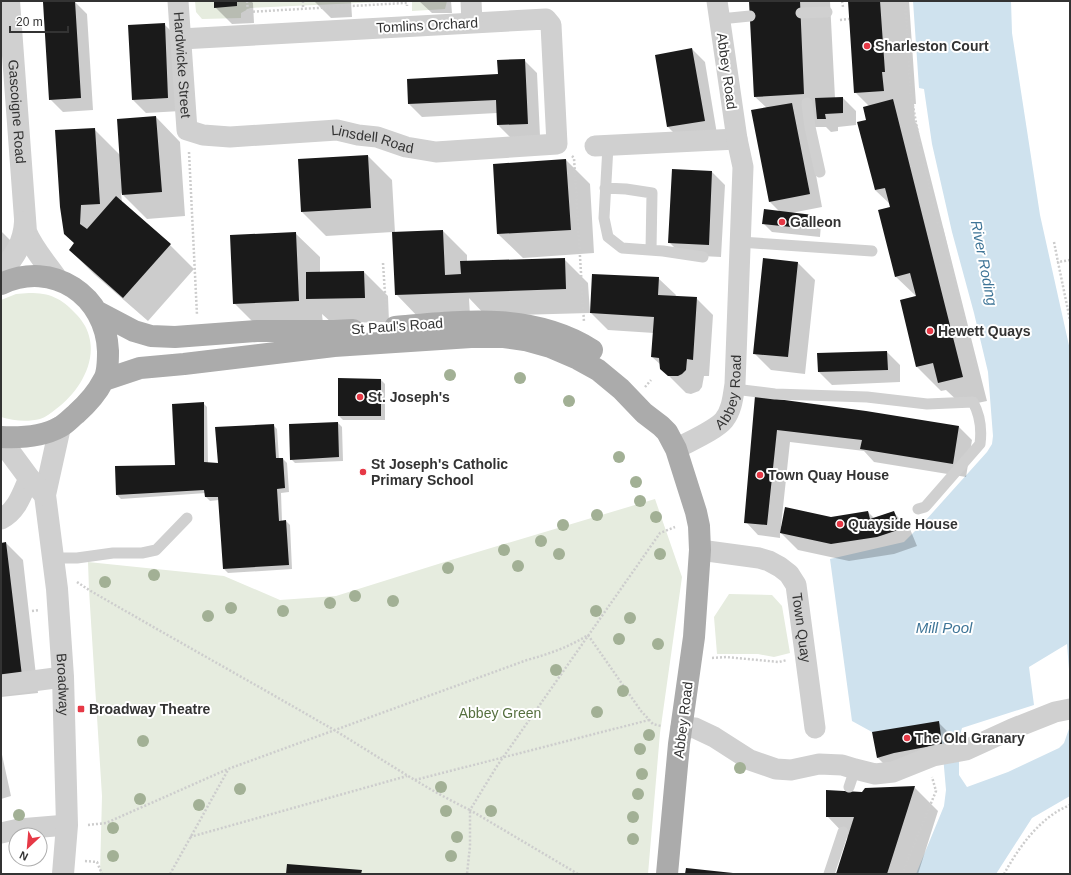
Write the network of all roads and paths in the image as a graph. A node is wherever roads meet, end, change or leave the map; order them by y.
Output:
1 (9, 1) edge
2 (178, 1) edge
3 (303, 1) edge
4 (471, 1) edge
5 (905, 1) edge
6 (303, 9) dead end
7 (719, 10) edge
8 (827, 12) dead end
9 (801, 13) dead end
10 (750, 16) dead end
11 (472, 22) junction
12 (181, 39) junction
13 (807, 103) dead end
14 (187, 130) junction
15 (737, 139) junction
16 (557, 144) junction
17 (601, 146) joint
18 (820, 172) dead end
19 (605, 188) junction
20 (25, 222) junction
21 (740, 242) junction
22 (1054, 242) dead end
23 (651, 250) junction
24 (872, 251) dead end
25 (703, 257) dead end
26 (1070, 260) edge
27 (1058, 262) junction
28 (383, 263) dead end
29 (1, 273) edge
30 (57, 279) junction
31 (1, 284) edge
32 (386, 310) dead end
33 (96, 311) junction
34 (197, 318) dead end
35 (1070, 320) edge
36 (584, 328) dead end
37 (977, 371) dead end
38 (104, 380) junction
39 (652, 380) dead end
40 (645, 387) dead end
41 (734, 389) junction
42 (661, 426) junction
43 (60, 427) junction
44 (1, 438) edge
45 (676, 449) junction
46 (29, 478) junction
47 (45, 495) junction
48 (918, 509) dead end
49 (187, 518) dead end
50 (1, 519) edge
51 (675, 527) dead end
52 (700, 550) junction
53 (53, 558) junction
54 (72, 579) dead end
55 (588, 635) junction
56 (706, 659) dead end
57 (790, 660) dead end
58 (63, 677) junction
59 (1, 685) edge
60 (1068, 709) edge
61 (649, 720) junction
62 (673, 727) junction
63 (815, 728) dead end
64 (334, 730) junction
65 (930, 757) junction
66 (503, 758) junction
67 (228, 769) junction
68 (407, 776) junction
69 (415, 780) junction
70 (1070, 805) edge
71 (470, 810) junction
72 (77, 825) junction
73 (843, 832) dead end
74 (1, 833) edge
75 (190, 837) junction
76 (85, 861) dead end
77 (63, 874) edge
78 (102, 874) edge
79 (170, 874) edge
80 (467, 874) edge
81 (578, 874) edge
82 (667, 874) edge
83 (829, 874) edge
84 (902, 874) edge
85 (1004, 874) edge

1 - 20 street, Gascoigne Road
2 - 12 street, Hardwicke Street
3 - 6 path
4 - 11 street
5 - 37 path
7 - 10 lane
7 - 15 street, Abbey Road
8 - 9 lane
11 - 12 street, Tomlins Orchard
11 - 16 street, Tomlins Orchard
12 - 14 street, Hardwicke Street
13 - 18 lane
14 - 16 street, Linsdell Road
14 - 34 path
15 - 17 street
15 - 21 street, Abbey Road
16 - 36 path
17 - 19 lane
19 - 23 lane
19 - 23 lane
20 - 29 street, Gascoigne Road
20 - 30 street, Gascoigne Road
21 - 24 lane
21 - 41 street, Abbey Road
22 - 27 path
23 - 25 lane
26 - 27 path
27 - 35 path
28 - 32 path
30 - 31 main road, St Paul's Road
30 - 33 main road, St Paul's Road
33 - 38 main road, St Paul's Road
33 - 42 main road, St Paul's Road
38 - 42 main road, St Paul's Road
38 - 43 main road, St Paul's Road
39 - 40 path
41 - 45 street, Abbey Road
41 - 48 lane
42 - 45 main road, St Paul's Road
43 - 44 main road, St Paul's Road
43 - 47 street, Broadway
44 - 46 street
45 - 52 main road, Abbey Road
46 - 47 street
46 - 50 street
47 - 53 street, Broadway
49 - 53 lane
51 - 55 path
52 - 62 main road, Abbey Road
52 - 63 street, Town Quay
53 - 58 street, Broadway
54 - 64 path
55 - 61 path
55 - 64 path
55 - 66 path
56 - 57 path
58 - 59 street
58 - 72 street, Broadway
60 - 65 street
61 - 62 path
61 - 66 path
62 - 65 street
62 - 82 main road, Abbey Road
64 - 67 path
64 - 68 path
65 - 84 path
66 - 69 path
66 - 71 path
67 - 72 path
67 - 75 path
68 - 69 path
68 - 75 path
69 - 71 path
70 - 85 path
71 - 80 path
71 - 81 path
72 - 74 street
72 - 77 street, Broadway
73 - 83 lane
75 - 79 path
76 - 78 path

